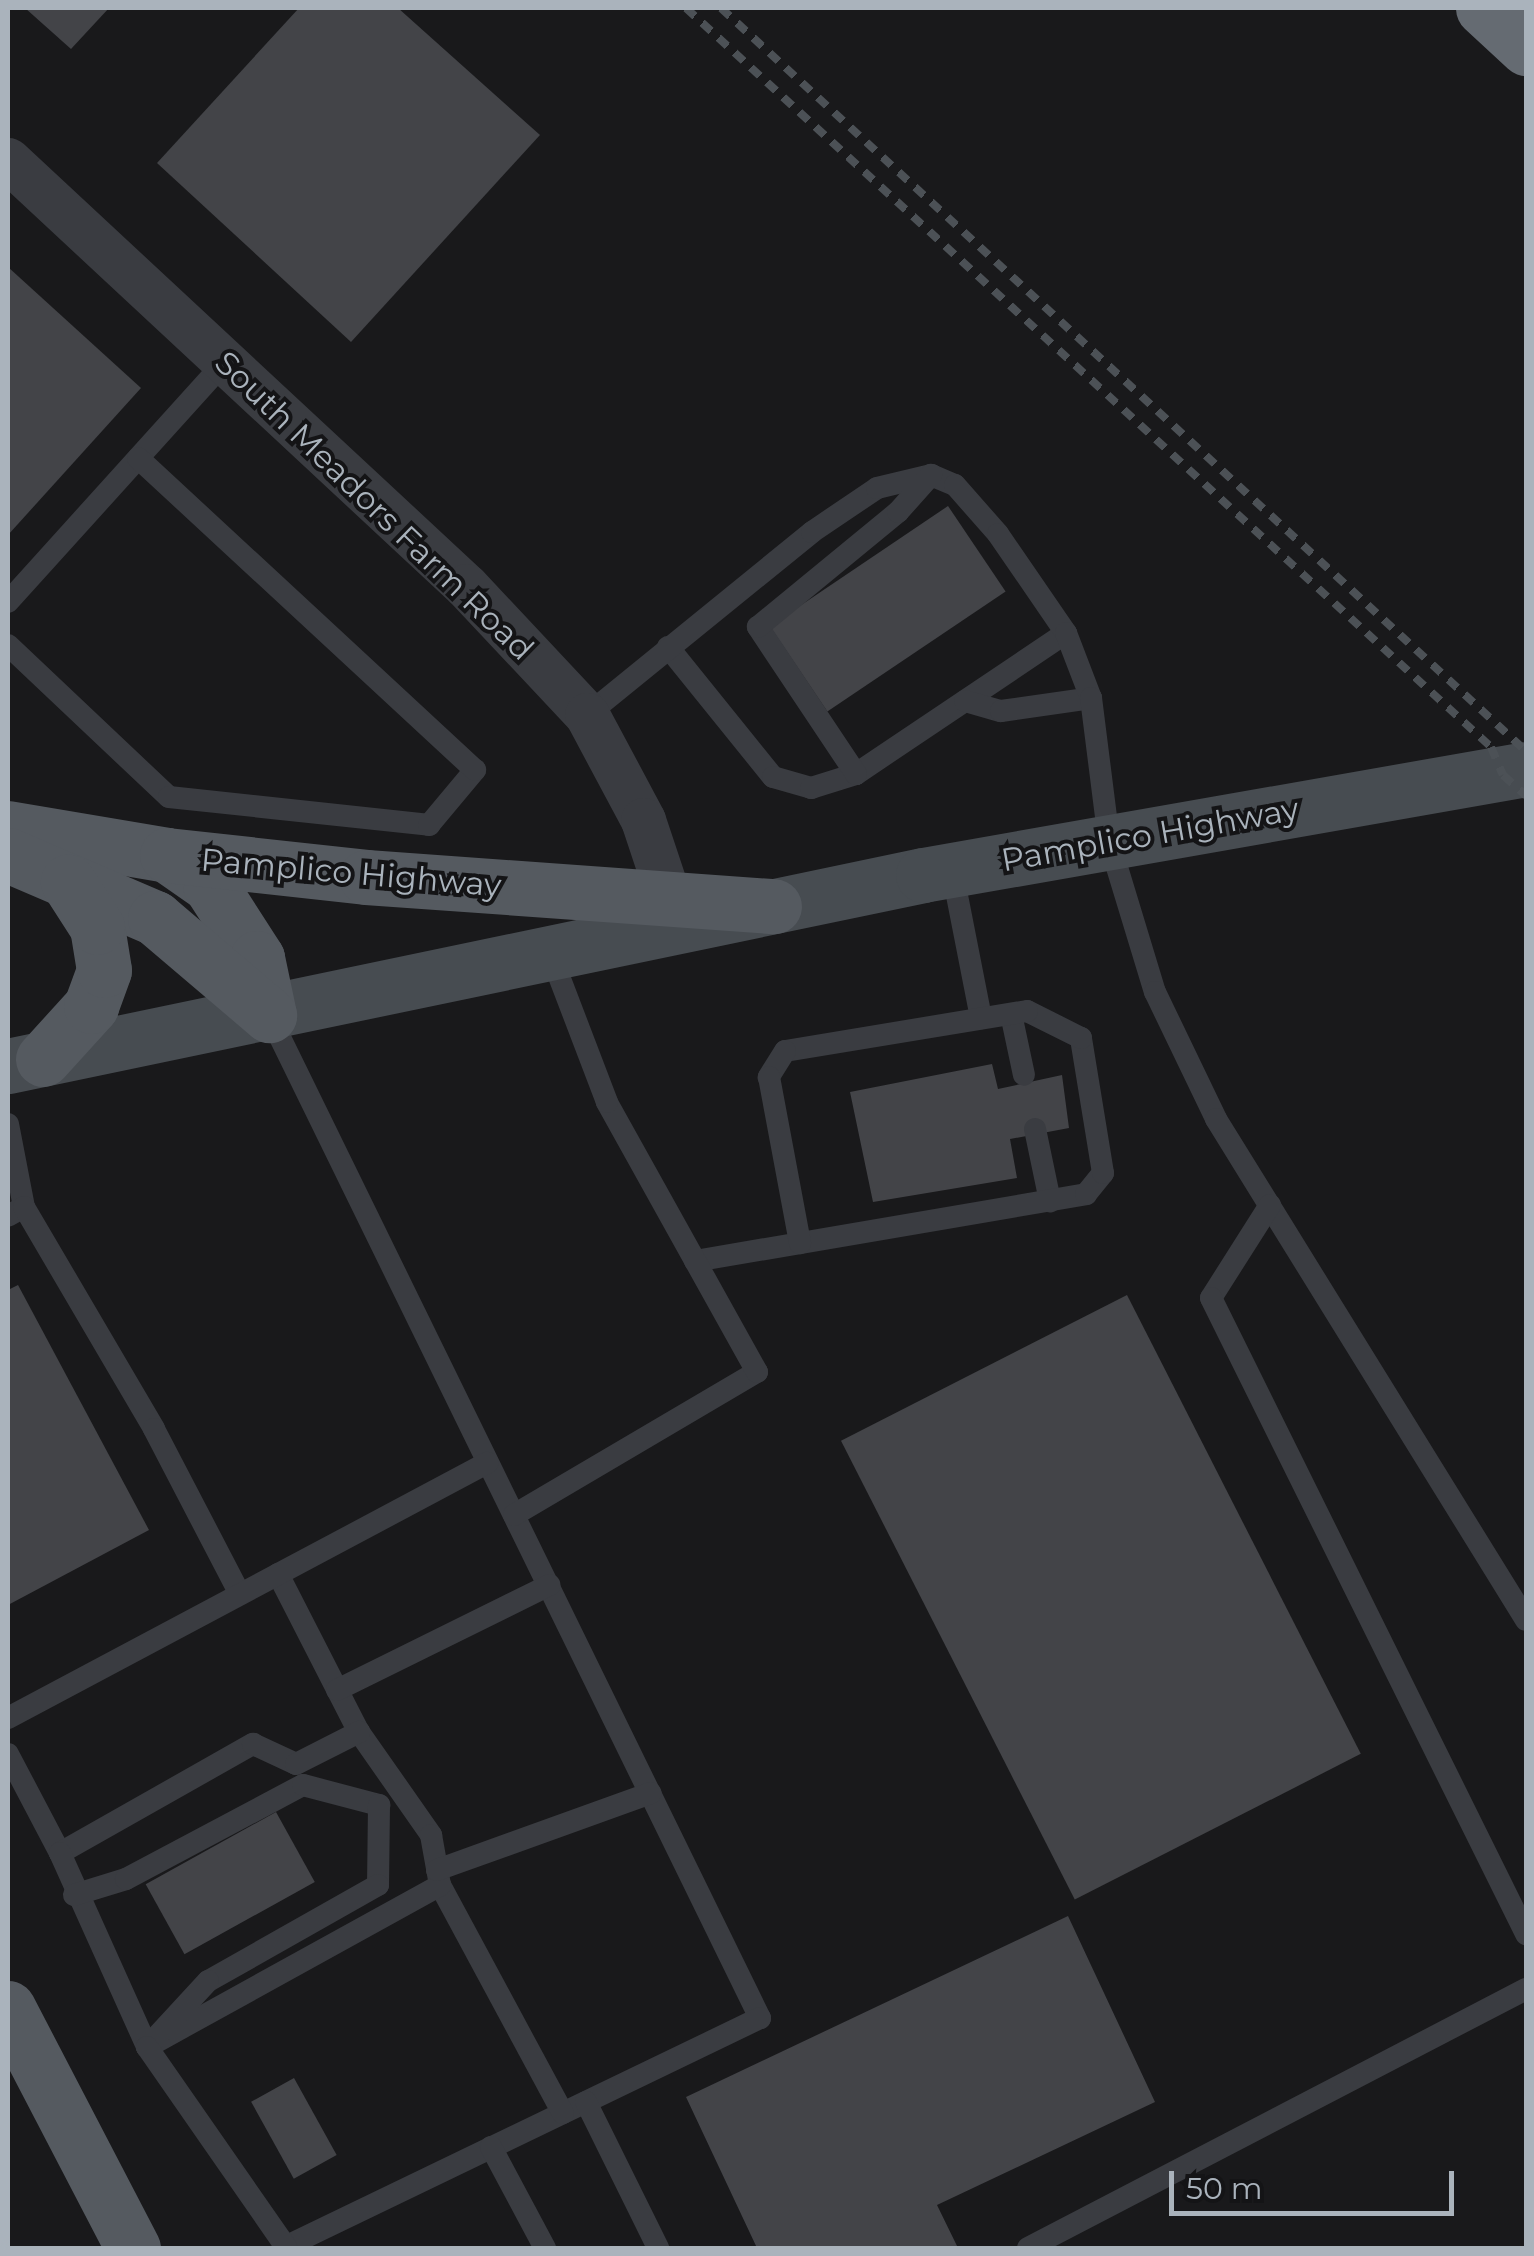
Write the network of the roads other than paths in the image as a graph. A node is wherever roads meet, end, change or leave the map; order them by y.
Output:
1 (1483, 8) edge
2 (1526, 48) edge
3 (8, 160) edge
4 (225, 362) junction
5 (138, 458) junction
6 (931, 475) junction
7 (8, 602) edge
8 (1066, 633) junction
9 (8, 644) edge
10 (668, 647) junction
11 (1091, 698) junction
12 (966, 701) junction
13 (586, 715) junction
14 (1526, 769) edge
15 (856, 774) junction
16 (8, 828) edge
17 (1108, 841) junction
18 (167, 855) junction
19 (8, 856) edge
20 (952, 870) junction
21 (68, 882) junction
22 (670, 901) junction
23 (774, 906) junction
24 (550, 953) junction
25 (269, 1014) junction
26 (1010, 1014) junction
27 (981, 1018) junction
28 (25, 1063) edge
29 (1024, 1075) dead end
30 (8, 1124) edge
31 (1035, 1129) dead end
32 (1050, 1201) junction
33 (1270, 1205) junction
34 (16, 1211) edge
35 (800, 1242) junction
36 (695, 1261) junction
37 (487, 1463) junction
38 (514, 1515) junction
39 (278, 1574) junction
40 (549, 1585) junction
41 (240, 1594) junction
42 (1526, 1620) edge
43 (337, 1690) junction
44 (8, 1718) edge
45 (359, 1732) junction
46 (8, 1754) edge
47 (651, 1792) junction
48 (60, 1853) junction
49 (438, 1878) junction
50 (74, 1895) junction
51 (1526, 1934) edge
52 (1526, 1990) edge
53 (8, 2008) edge
54 (147, 2046) junction
55 (586, 2102) junction
56 (562, 2113) junction
57 (492, 2147) junction
58 (133, 2248) edge
59 (284, 2248) edge
60 (545, 2248) edge
61 (658, 2248) edge
62 (1028, 2248) edge

1 - 2 highway
3 - 4 street, South Meadors Farm Road
4 - 5 lane
4 - 13 street, South Meadors Farm Road
5 - 7 lane
5 - 9 lane
6 - 8 lane
6 - 10 lane
6 - 15 lane
8 - 11 lane
8 - 12 lane
10 - 13 lane
10 - 15 lane
11 - 12 lane
11 - 17 lane
12 - 15 lane
13 - 22 street, South Meadors Farm Road
14 - 17 main road, Pamplico Highway
16 - 18 main road, Pamplico Highway
17 - 20 main road, Pamplico Highway
17 - 33 lane
18 - 22 main road, Pamplico Highway
18 - 25 main road, Pamplico Highway
19 - 21 main road
20 - 23 main road, Pamplico Highway
20 - 27 lane
21 - 25 main road
21 - 28 main road
22 - 23 main road, Pamplico Highway
23 - 24 main road, Pamplico Highway
24 - 25 main road, Pamplico Highway
24 - 36 lane
25 - 28 main road, Pamplico Highway
25 - 37 lane
26 - 27 lane
26 - 29 lane
26 - 32 lane
27 - 35 lane
30 - 34 lane
31 - 32 lane
32 - 35 lane
33 - 42 lane
33 - 51 lane
34 - 41 lane
35 - 36 lane
36 - 38 lane
37 - 38 lane
37 - 39 lane
38 - 40 lane
39 - 41 lane
39 - 43 lane
40 - 43 lane
40 - 47 lane
41 - 44 lane
43 - 45 lane
45 - 48 lane
45 - 49 lane
46 - 48 lane
47 - 49 lane
47 - 55 lane
48 - 50 lane
49 - 54 lane
49 - 56 lane
50 - 54 lane
50 - 54 lane
52 - 62 lane
53 - 58 main road
54 - 59 lane
55 - 56 lane
55 - 61 lane
56 - 57 lane
57 - 59 lane
57 - 60 lane

